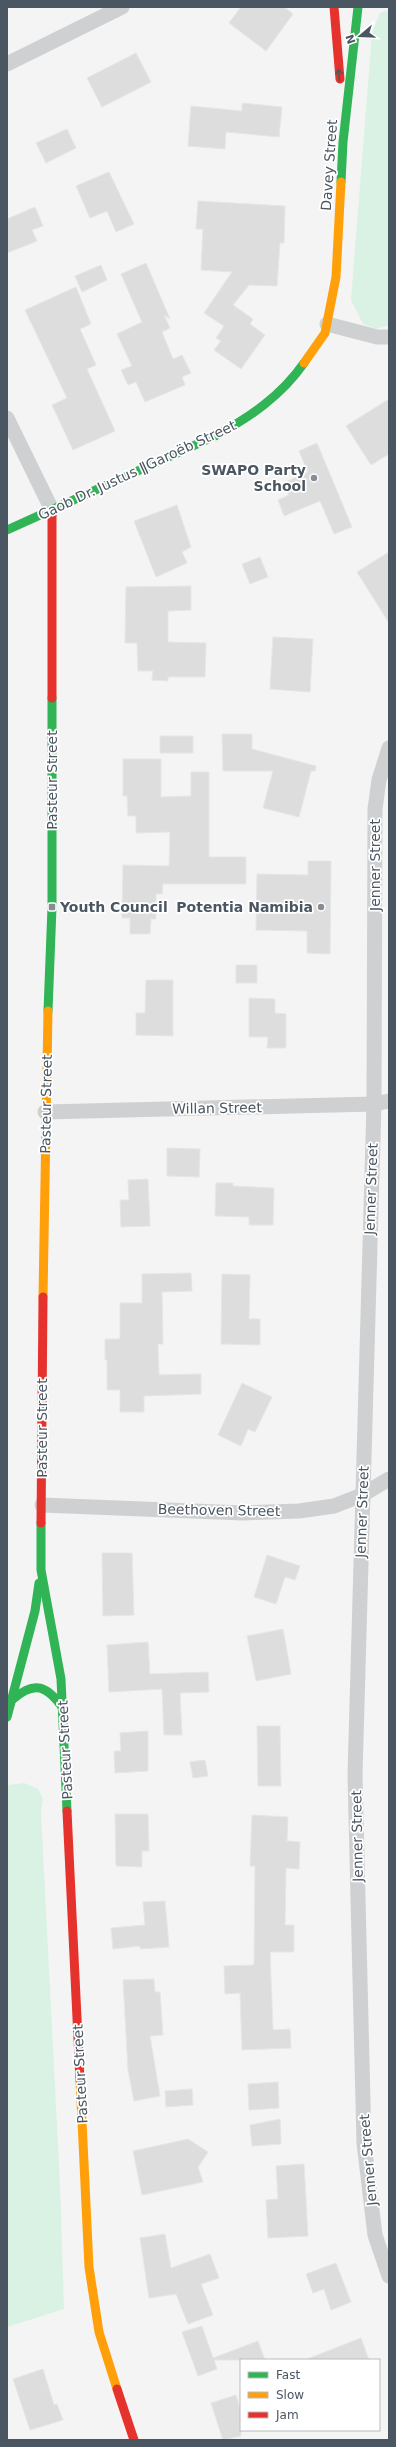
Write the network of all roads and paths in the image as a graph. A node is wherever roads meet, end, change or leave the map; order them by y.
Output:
1 (122, 7) edge
2 (334, 7) edge
3 (358, 7) edge
4 (102, 11) edge
5 (7, 64) edge
6 (343, 142) junction
7 (328, 324) junction
8 (389, 337) edge
9 (7, 418) edge
10 (52, 510) junction
11 (7, 530) edge
12 (389, 748) edge
13 (389, 1102) edge
14 (374, 1104) junction
15 (45, 1112) junction
16 (389, 1479) edge
17 (362, 1495) junction
18 (42, 1505) junction
19 (41, 1570) junction
20 (13, 1699) junction
21 (63, 1708) junction
22 (7, 1717) edge
23 (389, 2276) edge
24 (134, 2440) edge

1 - 4 street
6 -> 2 main road
3 - 6 main road, Davey Street
4 - 5 street
6 - 7 main road, Davey Street
7 - 8 street
7 - 10 main road, Gaob Dr. Justus ǁGaroëb Street
9 - 10 street, Pasteur Street
10 - 11 main road, Gaob Dr. Justus ǁGaroëb Street
10 - 15 main road, Pasteur Street
12 - 14 street, Jenner Street
13 - 14 street, Willan Street
14 - 15 street, Willan Street
14 - 17 street, Jenner Street
15 - 18 main road, Pasteur Street
16 - 17 street, Beethoven Street
17 - 18 street, Beethoven Street
17 - 23 street, Jenner Street
18 - 19 main road, Pasteur Street
19 - 20 main road
19 - 21 main road, Pasteur Street
20 - 21 main road
20 - 22 main road
21 - 24 main road, Pasteur Street

